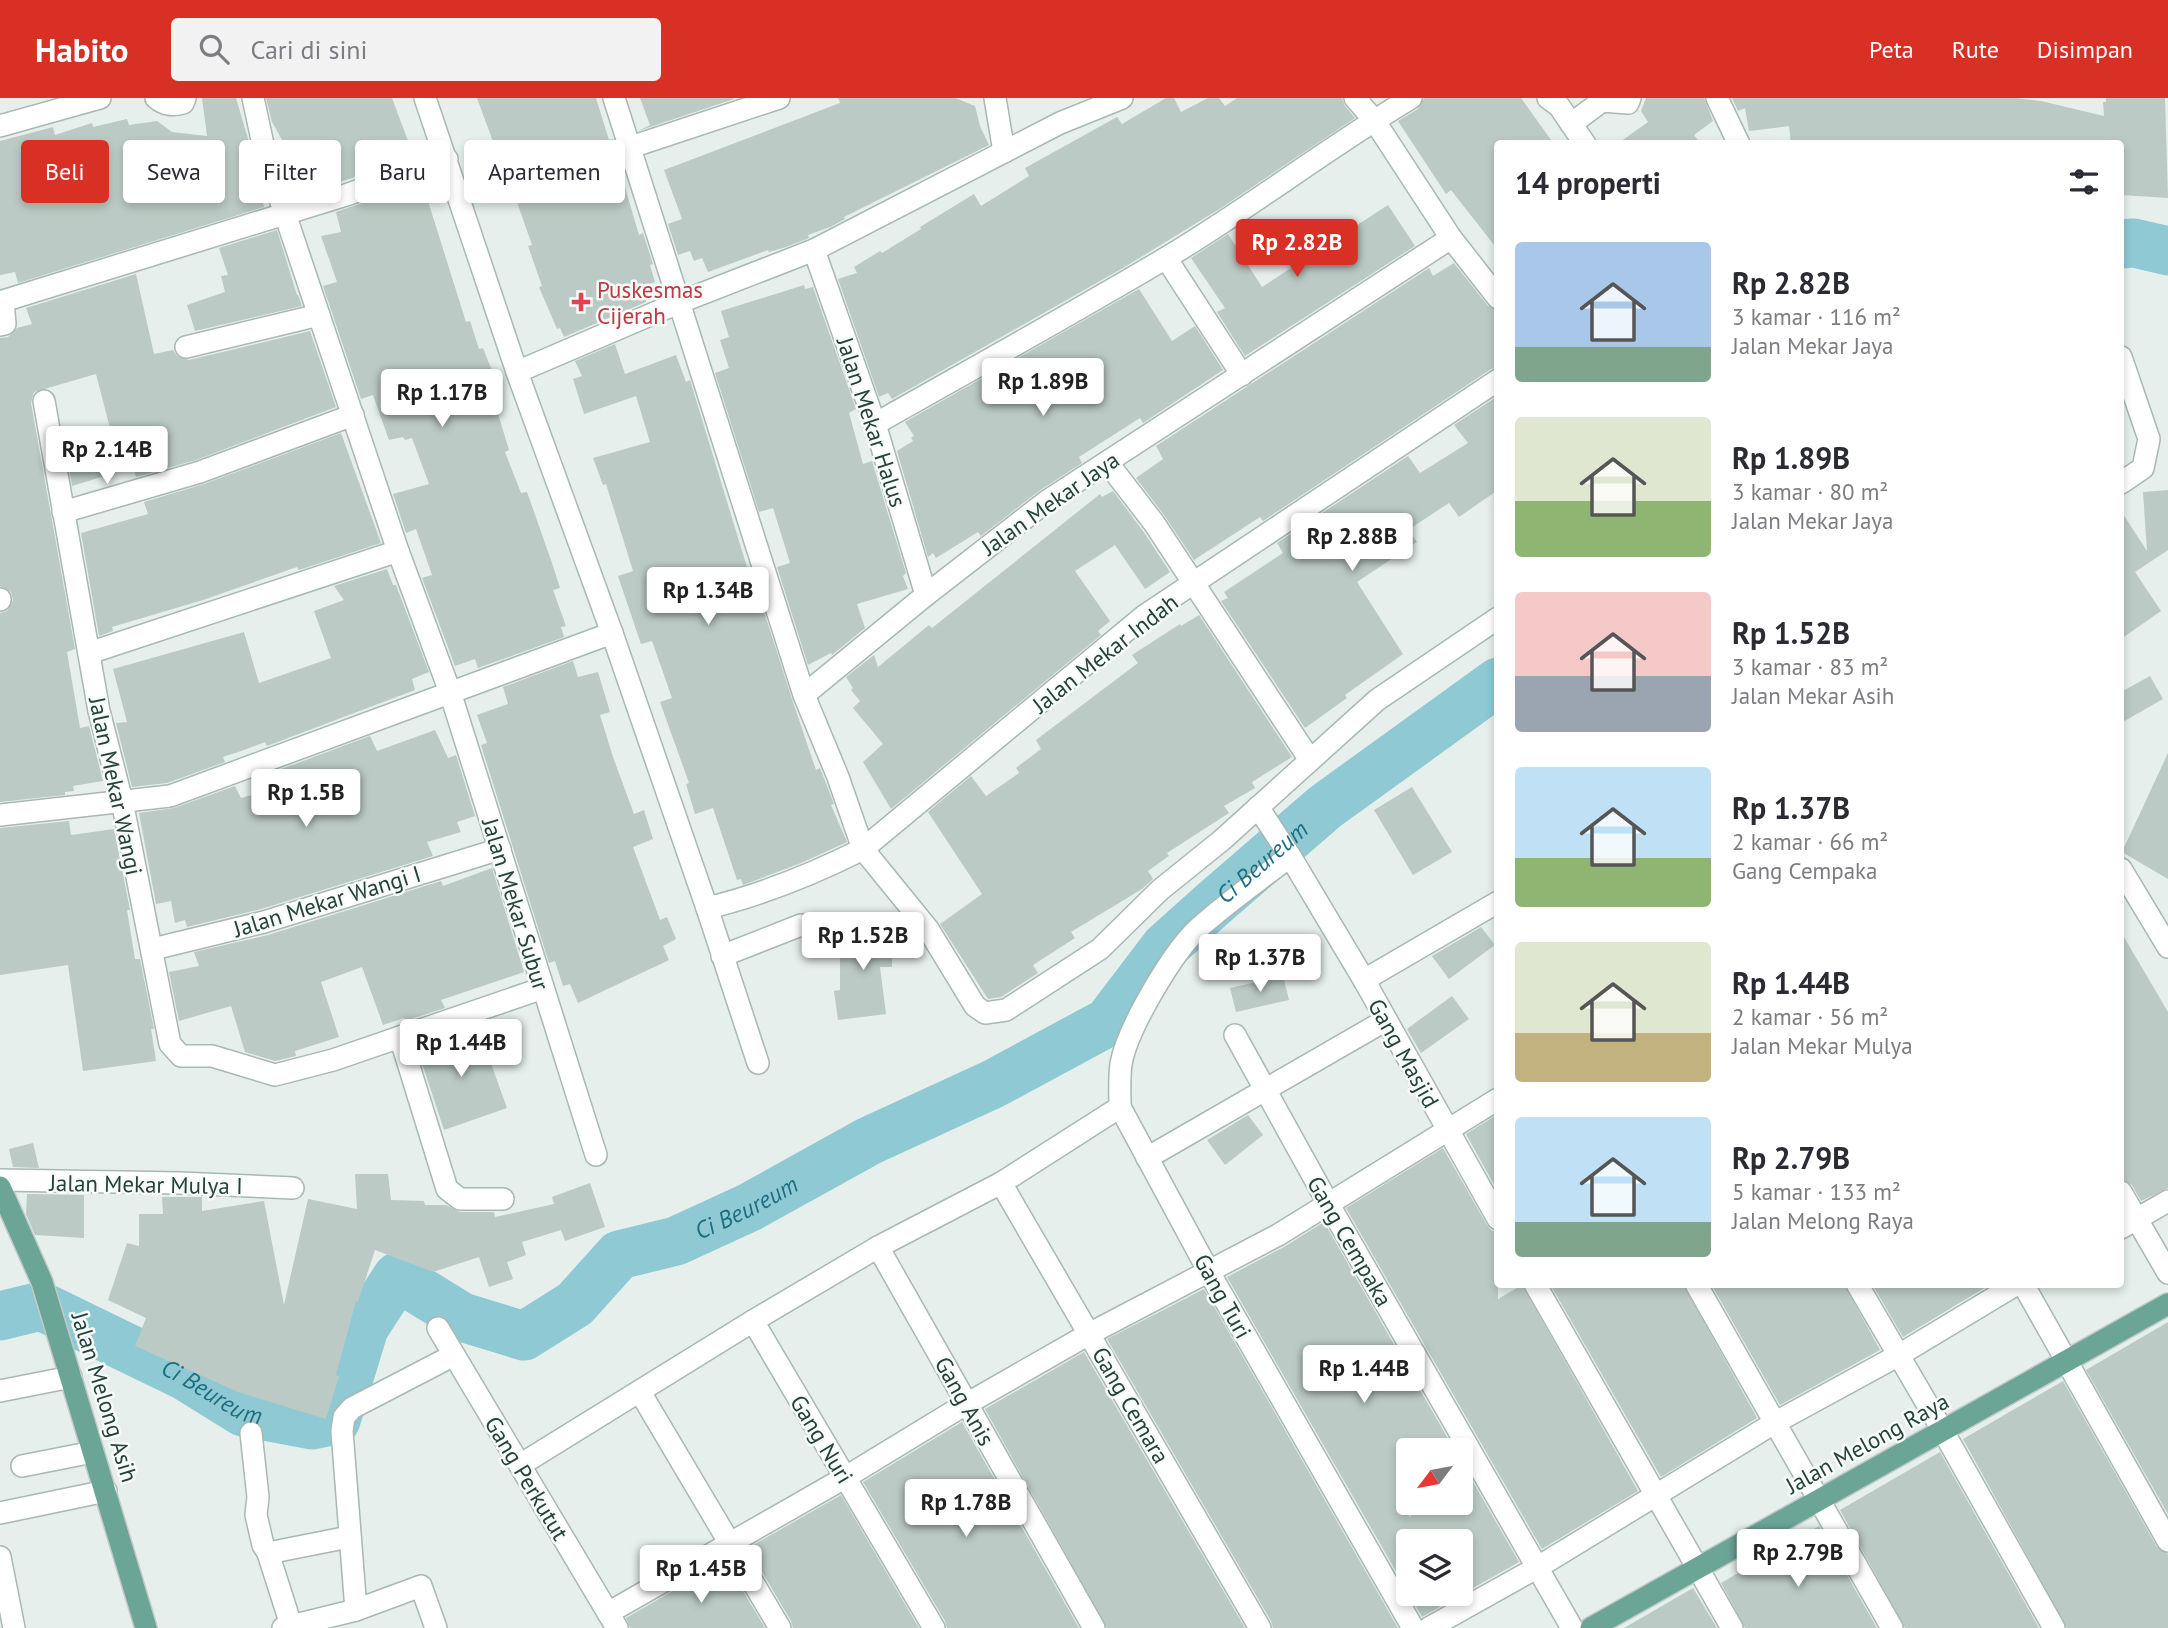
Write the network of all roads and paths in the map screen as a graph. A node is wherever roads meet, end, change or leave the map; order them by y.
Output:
1 (100, 98) edge
2 (156, 98) edge
3 (185, 98) edge
4 (253, 98) edge
5 (425, 98) edge
6 (614, 98) edge
7 (779, 98) edge
8 (995, 98) edge
9 (1122, 98) edge
10 (1355, 98) edge
11 (1411, 98) edge
12 (1548, 98) edge
13 (1630, 98) edge
14 (1717, 98) edge
15 (1374, 120) junction
16 (1571, 124) junction
17 (0, 125) edge
18 (440, 140) edge
19 (1582, 140) edge
20 (1737, 140) edge
21 (631, 147) junction
22 (1004, 152) junction
23 (450, 168) edge
24 (355, 192) edge
25 (285, 212) junction
26 (1451, 238) junction
27 (814, 250) junction
28 (1166, 258) junction
29 (1494, 293) edge
30 (678, 303) junction
31 (319, 315) junction
32 (0, 325) edge
33 (186, 347) dead end
34 (2124, 366) edge
35 (517, 372) junction
36 (1242, 374) junction
37 (1494, 383) edge
38 (44, 401) dead end
39 (353, 415) junction
40 (875, 424) junction
41 (1107, 462) junction
42 (2124, 481) edge
43 (63, 512) junction
44 (398, 551) junction
45 (1195, 583) junction
46 (926, 595) junction
47 (1494, 621) edge
48 (612, 633) junction
49 (89, 653) junction
50 (450, 692) junction
51 (804, 695) junction
52 (1310, 760) junction
53 (122, 801) junction
54 (1262, 812) junction
55 (0, 816) edge
56 (500, 849) junction
57 (863, 849) junction
58 (1289, 854) junction
59 (2124, 874) edge
60 (707, 908) junction
61 (1494, 913) edge
62 (801, 925) dead end
63 (2168, 947) edge
64 (153, 948) junction
65 (722, 956) junction
66 (1364, 981) junction
67 (542, 988) junction
68 (1387, 1020) junction
69 (1235, 1035) dead end
70 (400, 1037) junction
71 (758, 1063) dead end
72 (1266, 1089) junction
73 (1494, 1101) edge
74 (1120, 1107) junction
75 (1447, 1129) junction
76 (596, 1155) dead end
77 (1147, 1158) junction
78 (0, 1180) edge
79 (1001, 1183) junction
80 (0, 1187) edge
81 (293, 1188) dead end
82 (503, 1199) dead end
83 (2168, 1201) edge
84 (1328, 1203) junction
85 (2124, 1204) edge
86 (1494, 1212) edge
87 (6, 1218) edge
88 (2129, 1224) edge
89 (878, 1247) junction
90 (1209, 1272) junction
91 (2168, 1273) edge
92 (1537, 1288) edge
93 (1698, 1288) edge
94 (1859, 1288) edge
95 (2010, 1288) edge
96 (2025, 1288) edge
97 (2168, 1304) edge
98 (753, 1321) junction
99 (438, 1328) dead end
100 (1089, 1334) junction
101 (454, 1355) junction
102 (1899, 1355) junction
103 (2066, 1361) junction
104 (71, 1377) junction
105 (0, 1391) edge
106 (640, 1392) junction
107 (967, 1405) junction
108 (1776, 1422) junction
109 (1943, 1431) junction
110 (251, 1433) dead end
111 (93, 1452) junction
112 (520, 1465) junction
113 (22, 1466) dead end
114 (846, 1477) junction
115 (106, 1491) junction
116 (1657, 1497) junction
117 (1818, 1500) junction
118 (0, 1513) edge
119 (349, 1537) junction
120 (2168, 1541) edge
121 (729, 1543) junction
122 (268, 1553) junction
123 (0, 1557) edge
124 (1538, 1567) junction
125 (1698, 1569) junction
126 (356, 1610) junction
127 (612, 1621) edge
128 (294, 1626) edge
129 (14, 1628) edge
130 (146, 1628) edge
131 (436, 1628) edge
132 (780, 1628) edge
133 (934, 1628) edge
134 (1094, 1628) edge
135 (1260, 1628) edge
136 (1413, 1628) edge
137 (1429, 1628) edge
138 (1572, 1628) edge
139 (1591, 1628) edge
140 (1732, 1628) edge
141 (1892, 1628) edge
142 (2054, 1628) edge

1 - 17 street
2 - 3 street
4 - 25 street, Jalan Mekar Subur
5 - 18 street
6 - 21 street
7 - 21 street
8 - 22 street
9 - 22 street
10 - 15 street
11 - 15 street
12 - 16 street
13 - 16 street
14 - 20 street
15 - 26 street
15 - 28 street
16 - 19 street
21 - 30 street
22 - 27 street
23 - 35 street
24 - 25 street
25 - 31 street, Jalan Mekar Subur
25 - 32 street
26 - 29 street
26 - 36 street, Jalan Mekar Jaya
27 - 30 street
27 - 40 street, Jalan Mekar Halus
28 - 36 street
28 - 40 street
30 - 35 street
30 - 51 street
31 - 33 street
31 - 39 street, Jalan Mekar Subur
34 - 42 street
35 - 48 street
36 - 41 street, Jalan Mekar Jaya
37 - 45 street, Jalan Mekar Indah
38 - 43 street, Jalan Mekar Wangi
39 - 43 street
39 - 44 street, Jalan Mekar Subur
40 - 46 street, Jalan Mekar Halus
41 - 45 street
41 - 46 street, Jalan Mekar Jaya
43 - 49 street, Jalan Mekar Wangi
44 - 49 street
44 - 50 street, Jalan Mekar Subur
45 - 52 street
45 - 57 street, Jalan Mekar Indah
46 - 51 street, Jalan Mekar Jaya
47 - 52 street
48 - 50 street
48 - 60 street
49 - 53 street, Jalan Mekar Wangi
50 - 53 street
50 - 56 street, Jalan Mekar Subur
51 - 57 street
52 - 54 street
53 - 55 street
53 - 64 street, Jalan Mekar Wangi
54 - 57 street
54 - 58 street, Gang Masjid
56 - 64 street, Jalan Mekar Wangi I
56 - 67 street, Jalan Mekar Subur
57 - 60 street, Jalan Mekar Indah
58 - 66 street, Gang Masjid
58 - 74 street
59 - 63 street
60 - 65 street
61 - 66 street
62 - 65 street
64 - 70 street, Jalan Mekar Wangi
65 - 71 street
66 - 68 street, Gang Masjid
67 - 70 street
67 - 76 street, Jalan Mekar Subur
68 - 72 street
68 - 75 street, Gang Masjid
69 - 72 street, Gang Cempaka
70 - 82 street
72 - 77 street
72 - 84 street, Gang Cempaka
73 - 75 street
74 - 77 street, Gang Turi
74 - 79 street
75 - 84 street
75 - 86 street, Gang Masjid
77 - 90 street, Gang Turi
78 - 81 street, Jalan Mekar Mulya I
79 - 89 street
79 - 100 street, Gang Cemara
80 - 87 main road, Jalan Melong Asih
83 - 88 street
84 - 90 street
84 - 124 street, Gang Cempaka
85 - 88 street
87 - 104 main road, Jalan Melong Asih
88 - 91 street
89 - 98 street
89 - 107 street, Gang Anis
90 - 100 street
90 - 136 street, Gang Turi
92 - 116 street
93 - 108 street
94 - 102 street
95 - 102 street
96 - 103 street
97 - 103 main road, Jalan Melong Raya
98 - 106 street
98 - 114 street, Gang Nuri
99 - 101 street, Gang Perkutut
100 - 107 street
100 - 135 street, Gang Cemara
101 - 112 street, Gang Perkutut
101 - 119 street
102 - 108 street
102 - 109 street
103 - 109 main road, Jalan Melong Raya
103 - 120 street
104 - 105 street
104 - 111 main road, Jalan Melong Asih
106 - 112 street
106 - 121 street
107 - 114 street
107 - 134 street, Gang Anis
108 - 116 street
108 - 117 street
109 - 117 main road, Jalan Melong Raya
109 - 142 street
110 - 122 street
111 - 113 street
111 - 115 main road, Jalan Melong Asih
112 - 127 street, Gang Perkutut
114 - 121 street
114 - 133 street, Gang Nuri
115 - 118 street
115 - 130 main road, Jalan Melong Asih
116 - 124 street
116 - 125 street
117 - 125 main road, Jalan Melong Raya
117 - 141 street
119 - 122 street
119 - 126 street
121 - 127 street
121 - 132 street
122 - 128 street
123 - 129 street
124 - 137 street
124 - 138 street, Gang Cempaka
125 - 139 main road, Jalan Melong Raya
125 - 140 street
126 - 128 street
126 - 131 street

